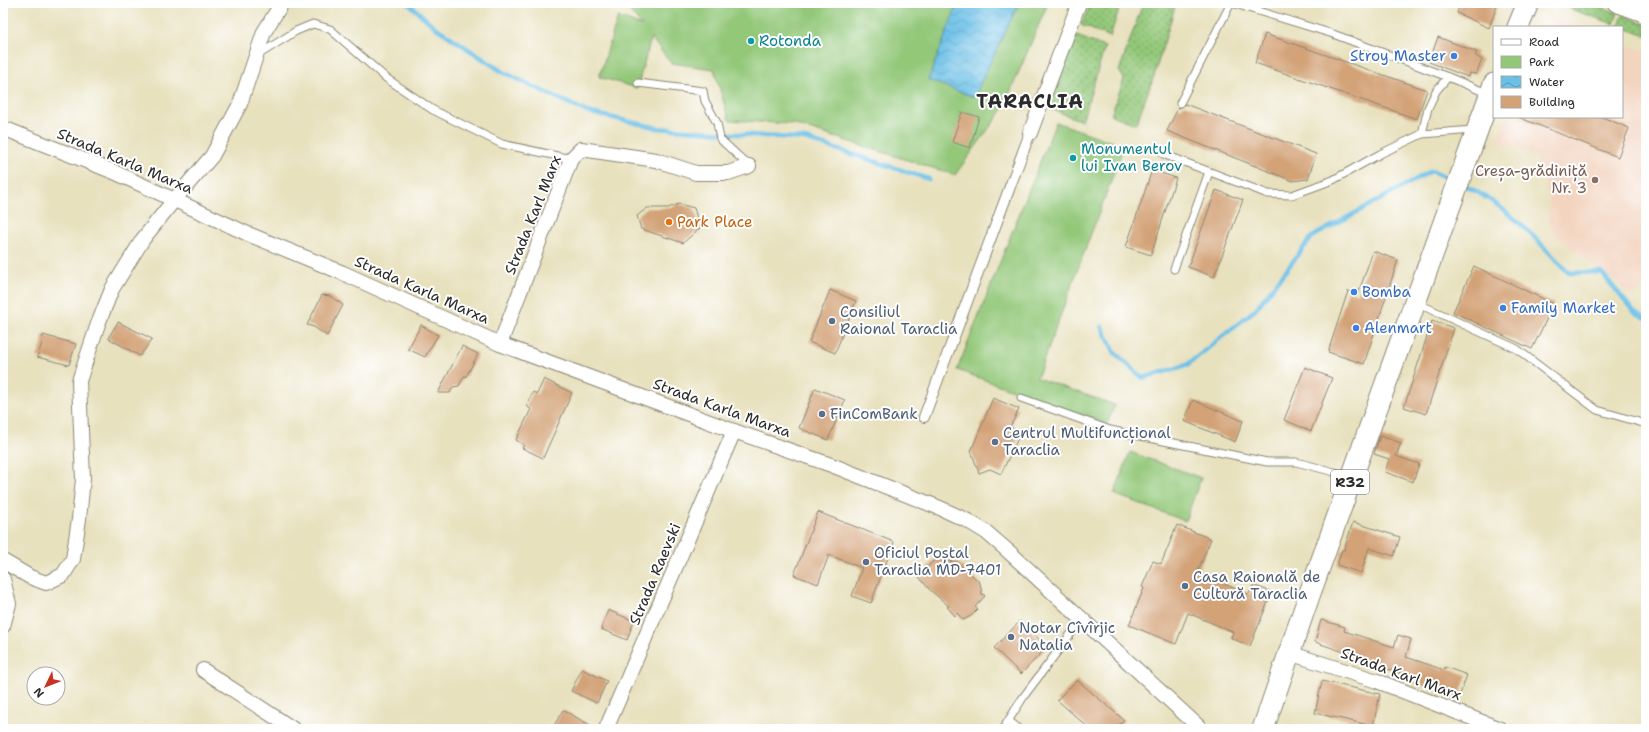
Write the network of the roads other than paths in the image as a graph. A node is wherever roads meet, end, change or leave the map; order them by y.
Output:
1 (282, 3) edge
2 (1079, 3) edge
3 (1231, 3) edge
4 (1528, 3) edge
5 (1616, 3) edge
6 (1646, 14) edge
7 (1518, 26) edge
8 (256, 56) junction
9 (1448, 77) junction
10 (638, 83) dead end
11 (1492, 89) edge
12 (1180, 103) dead end
13 (3, 128) edge
14 (1476, 130) junction
15 (1030, 133) joint
16 (1422, 134) junction
17 (1163, 154) dead end
18 (571, 159) junction
19 (749, 166) joint
20 (1209, 172) junction
21 (174, 200) junction
22 (1174, 269) dead end
23 (1416, 302) junction
24 (500, 344) junction
25 (1021, 398) dead end
26 (924, 417) dead end
27 (1646, 424) edge
28 (734, 431) junction
29 (1352, 477) junction
30 (3, 561) edge
31 (3, 579) edge
32 (1082, 619) junction
33 (3, 626) edge
34 (1289, 653) junction
35 (203, 670) dead end
36 (1009, 721) junction
37 (293, 729) edge
38 (606, 729) edge
39 (1003, 729) edge
40 (1019, 729) edge
41 (1201, 729) edge
42 (1263, 729) edge
43 (1500, 729) edge

1 - 8 street
2 - 15 street
3 - 9 lane
3 - 12 lane
4 - 7 main road
5 - 6 street
8 - 18 lane
8 - 21 street
9 - 11 lane
9 - 16 lane
10 - 19 lane
11 - 14 main road, R32
13 - 21 street, Strada Karla Marxa
14 - 16 lane
14 - 23 main road, R32
15 - 26 street
16 - 20 lane
17 - 20 lane
18 - 19 street, Strada Karl Marx
18 - 24 street, Strada Karl Marx
20 - 22 lane
21 - 24 street, Strada Karla Marxa
21 - 30 street
23 - 27 lane
23 - 29 main road, R32
24 - 28 street, Strada Karla Marxa
25 - 29 lane
28 - 32 street, Strada Karla Marxa
28 - 38 street, Strada Raevski
29 - 34 main road, R32
31 - 33 street
32 - 36 lane
32 - 41 street, Strada Karla Marxa
34 - 42 main road, R32
34 - 43 street, Strada Karl Marx
35 - 37 street
36 - 39 lane
36 - 40 lane

